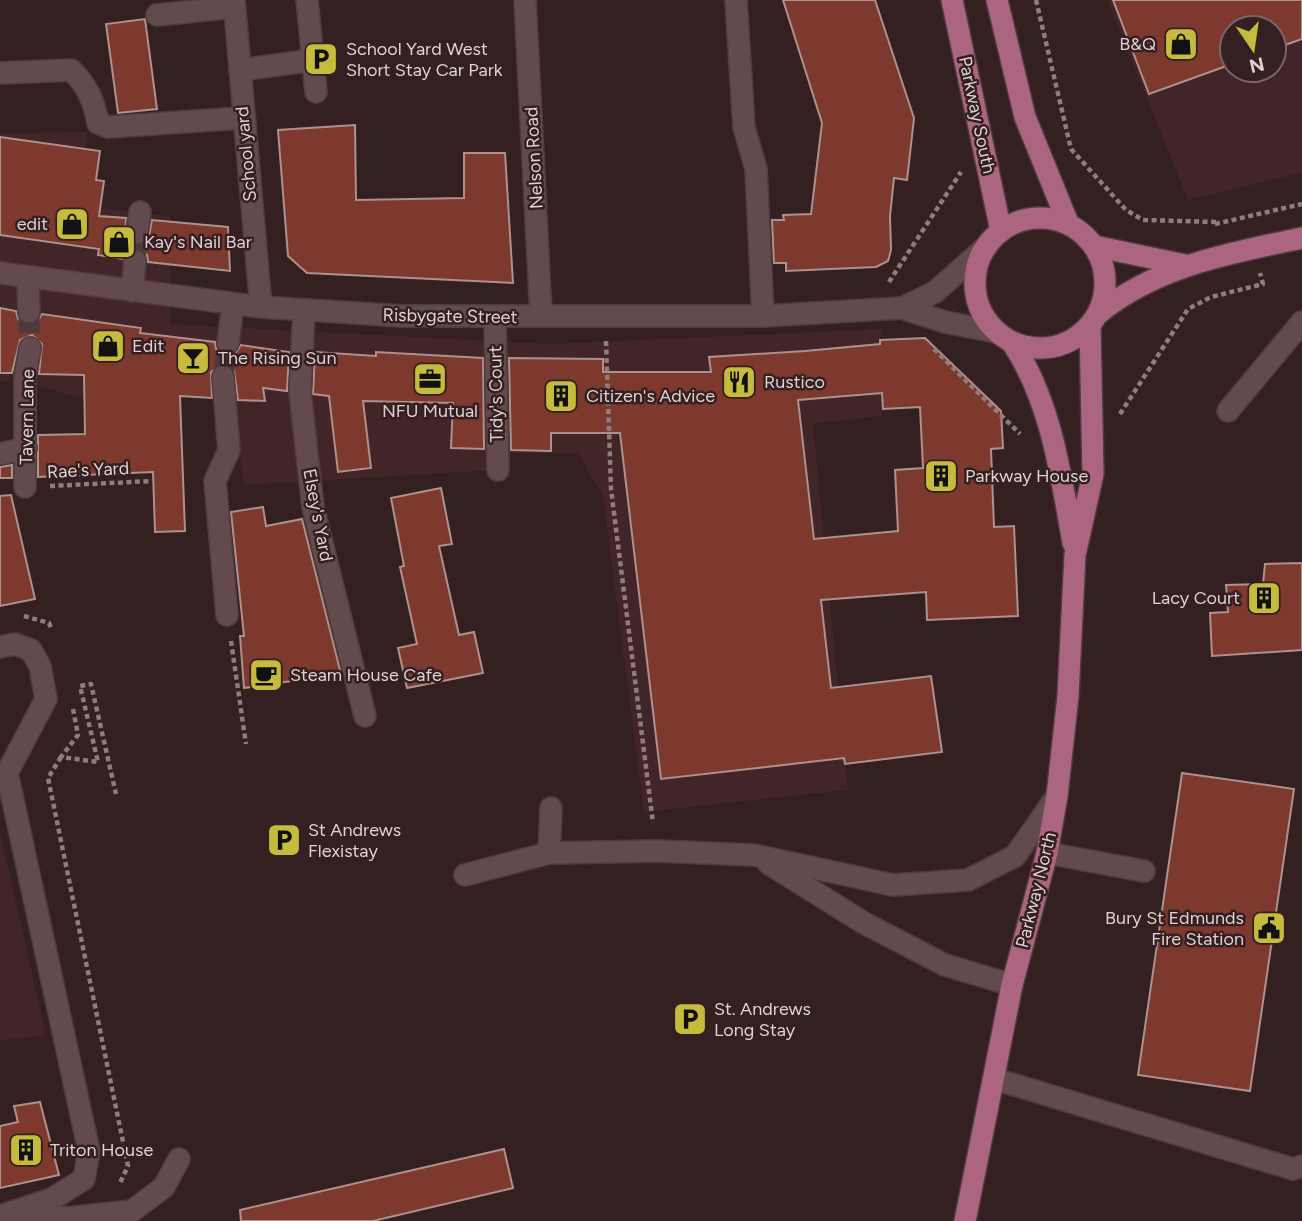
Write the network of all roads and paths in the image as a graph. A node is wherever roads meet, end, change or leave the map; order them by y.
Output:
1 (307, 0) edge
2 (525, 0) edge
3 (736, 0) edge
4 (952, 0) edge
5 (997, 0) edge
6 (1036, 0) edge
7 (234, 4) edge
8 (157, 15) dead end
9 (313, 60) junction
10 (240, 70) junction
11 (0, 73) edge
12 (316, 92) dead end
13 (242, 118) junction
14 (1071, 149) junction
15 (1038, 153) junction
16 (988, 166) junction
17 (1216, 222) dead end
18 (1068, 223) junction
19 (994, 238) junction
20 (1302, 238) edge
21 (1094, 246) junction
22 (1255, 248) junction
23 (135, 261) tunnel mouth
24 (1185, 265) junction
25 (0, 273) edge
26 (28, 278) junction
27 (132, 291) junction
28 (233, 304) junction
29 (261, 307) junction
30 (894, 309) junction
31 (304, 310) junction
32 (29, 312) tunnel mouth
33 (541, 316) junction
34 (605, 316) junction
35 (763, 316) junction
36 (495, 318) junction
37 (1094, 320) junction
38 (1302, 322) edge
39 (1005, 338) junction
40 (926, 341) dead end
41 (228, 343) tunnel mouth
42 (30, 348) tunnel mouth
43 (223, 377) tunnel mouth
44 (1228, 411) dead end
45 (1090, 423) junction
46 (1048, 427) junction
47 (26, 448) junction
48 (0, 454) edge
49 (498, 470) dead end
50 (152, 481) dead end
51 (25, 487) joint
52 (1075, 555) junction
53 (227, 615) joint
54 (0, 647) edge
55 (70, 696) dead end
56 (365, 716) dead end
57 (246, 744) dead end
58 (3, 774) edge
59 (116, 794) dead end
60 (1057, 796) junction
61 (551, 808) dead end
62 (657, 852) junction
63 (548, 853) junction
64 (1047, 853) junction
65 (754, 855) junction
66 (1144, 871) dead end
67 (465, 875) dead end
68 (1012, 985) junction
69 (995, 1079) junction
70 (179, 1159) dead end
71 (1302, 1166) edge
72 (4, 1215) edge
73 (965, 1221) edge

1 - 9 street
2 - 33 street, Nelson Road
3 - 35 street
4 - 16 main road, Parkway South
5 - 15 main road
6 - 14 path
7 - 8 street
7 - 10 street, School yard
9 - 10 street
9 - 12 street
10 - 13 street, School yard
11 - 13 street
13 - 29 street, School yard
14 - 15 path
14 - 17 path
15 - 18 main road
16 - 19 main road, Parkway South
16 - 30 path
18 - 19 main road
18 - 21 main road
19 - 30 street, Risbygate Street
19 - 39 main road
20 - 22 main road
21 - 24 main road
21 - 37 main road
22 - 24 main road
22 - 45 path
23 - 27 street
24 - 37 main road
25 - 26 street, Risbygate Street
26 - 27 street, Risbygate Street
26 - 32 street
27 - 28 street, Risbygate Street
28 - 29 street, Risbygate Street
28 - 41 street
29 - 31 street, Risbygate Street
30 - 35 street, Risbygate Street
30 - 39 street, Risbygate Street
31 - 36 street, Risbygate Street
31 - 56 street, Elsey's Yard
33 - 34 street, Risbygate Street
33 - 36 street, Risbygate Street
34 - 35 street, Risbygate Street
34 - 62 path
36 - 49 street, Tidy's Court
37 - 39 main road
37 - 45 main road, Parkway North
38 - 44 street
39 - 46 main road, Parkway North
40 - 46 path
42 - 47 street, Tavern Lane
43 - 53 street
45 - 52 main road, Parkway North
46 - 52 main road, Parkway North
47 - 48 street
47 - 51 street, Tavern Lane
50 - 51 path, Rae's Yard
52 - 60 main road, Parkway North
53 - 57 path
54 - 58 street
55 - 59 path
58 - 72 street
60 - 64 main road, Parkway North
60 - 65 street
61 - 63 street
62 - 63 street
62 - 65 street
63 - 67 street
64 - 66 street
64 - 68 main road, Parkway North
65 - 68 street
68 - 69 main road, Parkway North
69 - 71 street
69 - 73 main road, Parkway North
70 - 72 street

